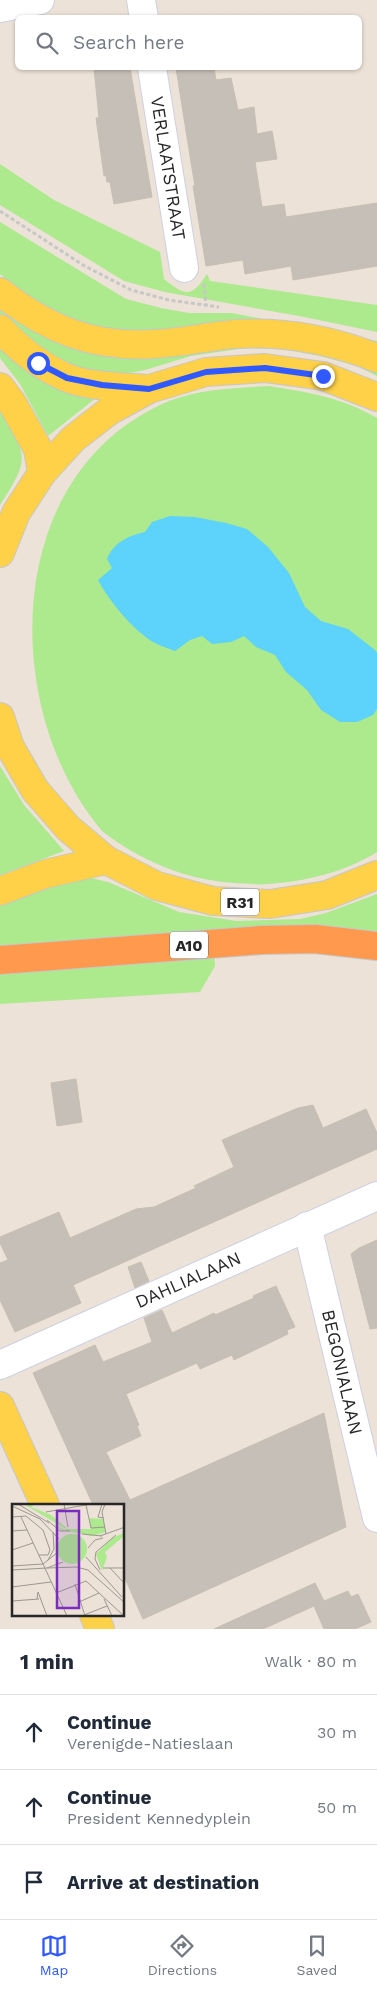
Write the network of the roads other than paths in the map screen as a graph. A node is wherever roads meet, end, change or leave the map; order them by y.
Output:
1 (40, 0) edge
2 (141, 0) edge
3 (0, 8) edge
4 (144, 15) edge
5 (152, 70) edge
6 (184, 268) dead end
7 (0, 292) edge
8 (0, 330) edge
9 (377, 358) edge
10 (0, 387) edge
11 (149, 389) junction
12 (377, 397) edge
13 (42, 472) junction
14 (0, 553) edge
15 (0, 717) edge
16 (106, 860) junction
17 (377, 875) edge
18 (0, 891) edge
19 (377, 946) edge
20 (0, 960) edge
21 (377, 1196) edge
22 (307, 1226) junction
23 (0, 1365) edge
24 (0, 1406) edge
25 (45, 1504) edge
26 (377, 1518) edge
27 (94, 1616) edge
28 (100, 1629) edge

1 - 3 street
2 - 4 street
5 - 6 street, VERLAATSTRAAT
7 - 9 main road
8 - 11 main road
10 - 13 main road
11 - 12 main road
11 - 13 main road
13 - 14 main road
15 - 16 main road, R31
16 - 17 main road, R31
16 - 18 main road
19 - 20 highway, A10
21 - 22 street, DAHLIALAAN
22 - 23 street, DAHLIALAAN
22 - 26 street, BEGONIALAAN
24 - 25 main road
27 - 28 main road

